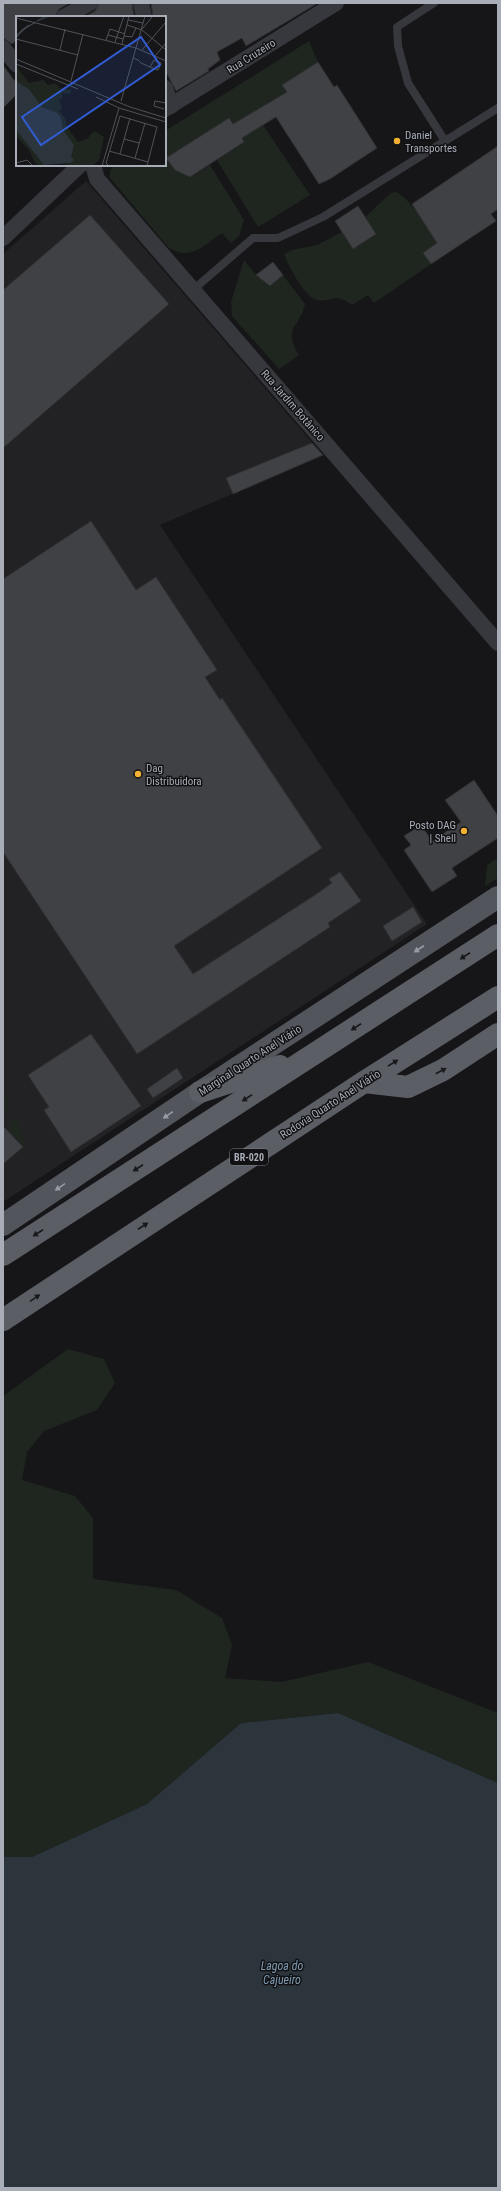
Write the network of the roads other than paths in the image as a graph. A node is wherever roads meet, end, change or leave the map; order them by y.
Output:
1 (90, 3) edge
2 (141, 3) edge
3 (336, 3) edge
4 (434, 3) edge
5 (66, 16) edge
6 (144, 16) edge
7 (9, 49) edge
8 (16, 63) edge
9 (166, 95) edge
10 (168, 108) edge
11 (498, 108) edge
12 (444, 141) junction
13 (79, 166) edge
14 (93, 166) edge
15 (3, 238) edge
16 (194, 289) junction
17 (498, 643) edge
18 (498, 897) edge
19 (498, 935) edge
20 (498, 997) edge
21 (498, 1034) edge
22 (319, 1051) junction
23 (364, 1082) junction
24 (200, 1092) junction
25 (3, 1225) edge
26 (3, 1255) edge
27 (3, 1320) edge

1 - 5 street
2 - 6 street
3 - 10 street, Rua Cruzeiro
4 - 12 lane
7 - 8 street
9 - 10 street
11 - 12 lane
12 - 16 lane
13 - 15 street
14 - 16 street, Rua Jardim Botânico
16 - 17 street, Rua Jardim Botânico
18 -> 24 main road, Marginal Quarto Anel Viário
19 -> 22 highway
23 -> 20 highway, Rodovia Quarto Anel Viário / BR-020
23 -> 21 highway
22 - 24 highway
22 -> 26 highway
27 -> 23 highway, Rodovia Quarto Anel Viário / BR-020
24 -> 25 main road, Marginal Quarto Anel Viário

